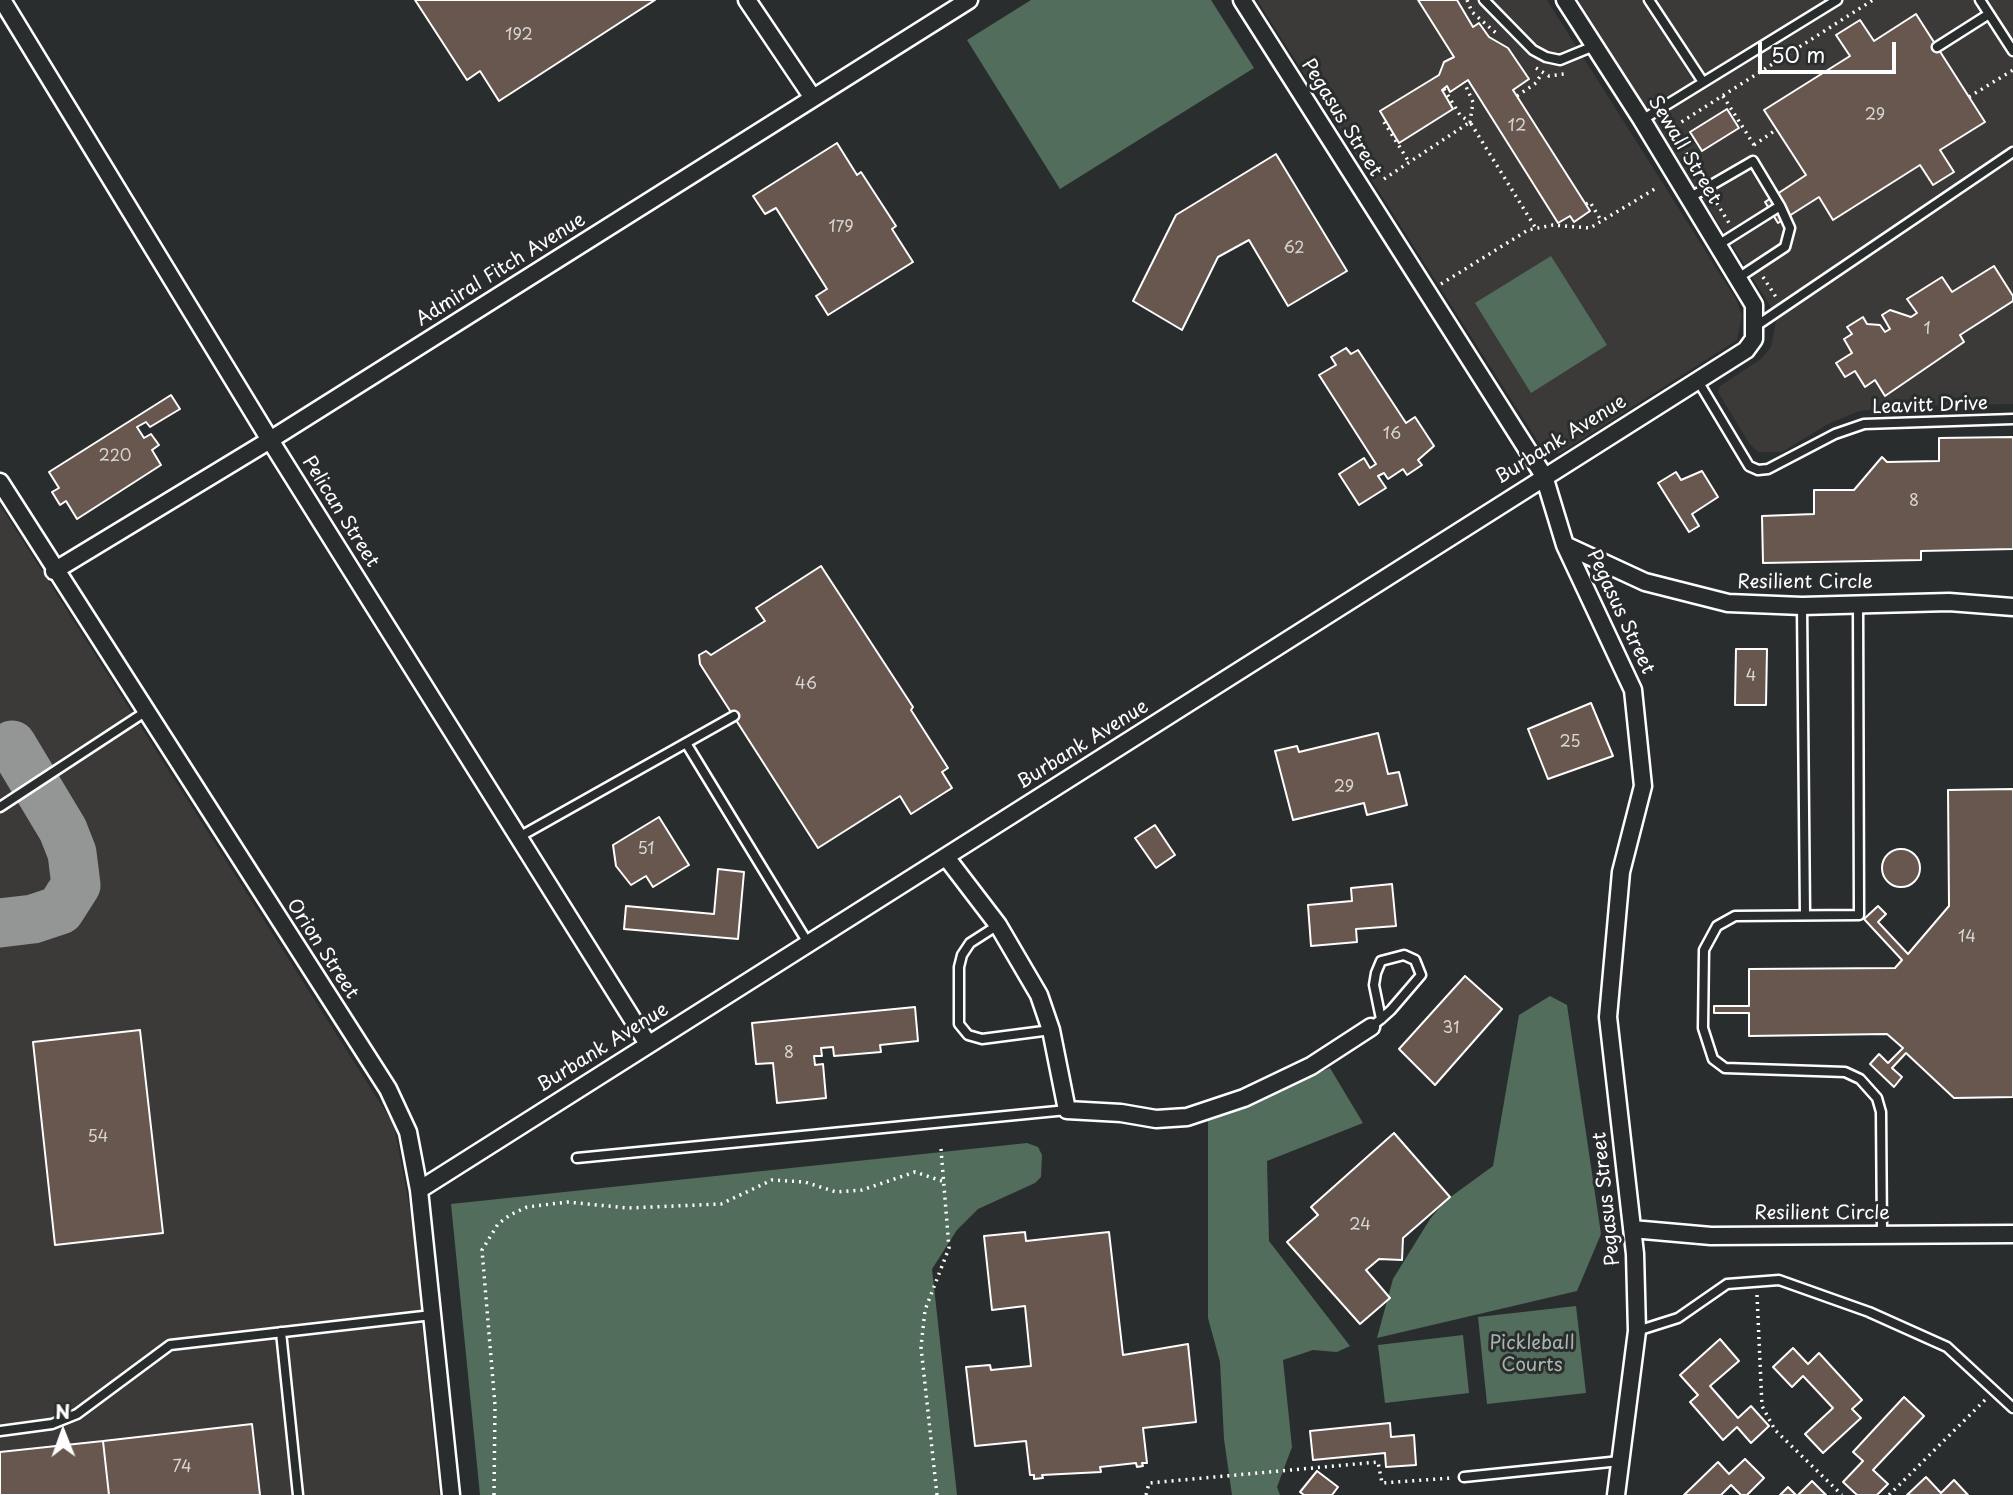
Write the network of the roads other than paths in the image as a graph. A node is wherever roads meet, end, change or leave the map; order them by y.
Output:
1 (2, 0) edge
2 (747, 0) edge
3 (969, 0) edge
4 (1241, 0) edge
5 (1484, 0) edge
6 (1564, 0) edge
7 (1649, 0) edge
8 (1837, 0) edge
9 (1980, 0) edge
10 (1989, 14) junction
11 (1594, 46) junction
12 (1937, 47) dead end
13 (2013, 51) edge
14 (1703, 82) junction
15 (813, 98) junction
16 (1642, 120) junction
17 (2013, 152) edge
18 (1689, 198) junction
19 (1780, 206) junction
20 (1718, 245) junction
21 (1738, 278) junction
22 (1756, 326) junction
23 (1698, 381) junction
24 (2013, 419) edge
25 (270, 440) junction
26 (1544, 476) junction
27 (0, 482) edge
28 (1565, 545) junction
29 (54, 571) junction
30 (1858, 605) junction
31 (1802, 606) junction
32 (2013, 607) edge
33 (145, 712) junction
34 (734, 716) dead end
35 (686, 743) junction
36 (0, 807) edge
37 (519, 837) junction
38 (946, 857) junction
39 (1805, 915) junction
40 (998, 925) junction
41 (808, 943) junction
42 (1376, 1023) junction
43 (1051, 1030) junction
44 (648, 1044) junction
45 (1067, 1110) junction
46 (577, 1158) dead end
47 (419, 1190) junction
48 (1632, 1229) junction
49 (1882, 1234) junction
50 (2013, 1234) edge
51 (432, 1315) junction
52 (1637, 1331) junction
53 (281, 1332) junction
54 (2013, 1408) edge
55 (0, 1431) edge
56 (1620, 1461) junction
57 (1464, 1477) road end
58 (298, 1495) edge
59 (451, 1495) edge
60 (1616, 1495) edge

1 - 25 street, Pelican Street
2 - 15 street
3 - 15 street, Admiral Fitch Avenue
4 - 26 street, Pegasus Street
5 - 11 lane
6 - 11 street, Sewall Street
7 - 14 lane
8 - 14 lane
9 - 10 lane
10 - 12 lane
10 - 13 lane
11 - 16 street, Sewall Street
14 - 16 lane
15 - 25 street, Admiral Fitch Avenue
16 - 18 street, Sewall Street
17 - 22 lane
18 - 19 lane
18 - 20 street, Sewall Street
19 - 20 lane
19 - 21 lane
20 - 21 street, Sewall Street
21 - 22 street, Sewall Street
22 - 23 street, Burbank Avenue
23 - 24 lane, Leavitt Drive
23 - 26 street, Burbank Avenue
25 - 29 street, Admiral Fitch Avenue
25 - 37 street, Pelican Street
26 - 28 street, Pegasus Street
26 - 38 street, Burbank Avenue
27 - 29 street, Orion Street
28 - 31 street, Resilient Circle
28 - 48 street, Pegasus Street
29 - 33 street, Orion Street
30 - 31 street, Resilient Circle
30 - 32 street, Resilient Circle
30 - 39 lane
31 - 39 lane
33 - 36 lane
33 - 47 street, Orion Street
34 - 35 lane
35 - 37 lane
35 - 41 lane
37 - 44 street, Pelican Street
38 - 40 street
38 - 41 street, Burbank Avenue
39 - 49 lane
40 - 43 street
40 - 43 lane
41 - 44 street, Burbank Avenue
42 - 42 lane
42 - 45 street
43 - 45 street
44 - 47 street, Burbank Avenue
45 - 46 lane
47 - 51 street, Orion Street
48 - 49 street, Resilient Circle
48 - 52 street, Pegasus Street
49 - 50 street, Resilient Circle
51 - 53 lane
51 - 59 street, Orion Street
52 - 54 lane
52 - 56 street, Pegasus Street
53 - 55 lane
53 - 58 lane
56 - 57 lane
56 - 60 street, Pegasus Street

